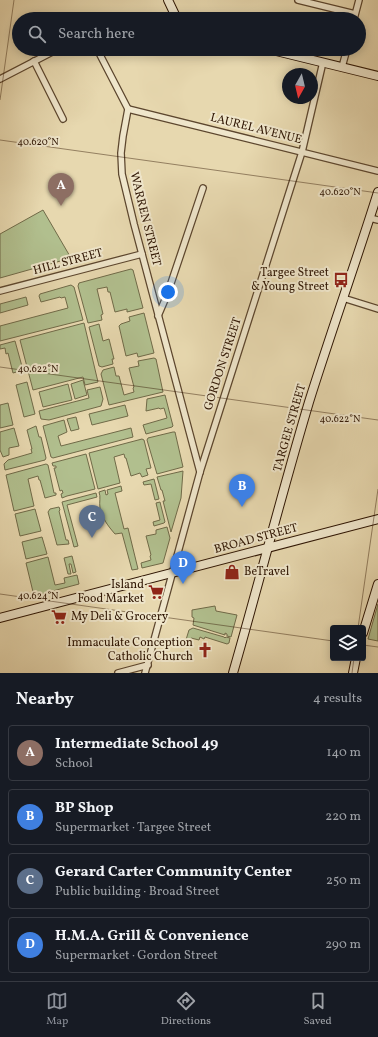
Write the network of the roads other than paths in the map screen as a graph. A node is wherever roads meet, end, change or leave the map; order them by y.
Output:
1 (168, 0) edge
2 (298, 0) edge
3 (359, 0) edge
4 (174, 12) edge
5 (338, 12) edge
6 (356, 12) edge
7 (44, 56) edge
8 (101, 56) edge
9 (298, 56) edge
10 (345, 56) edge
11 (34, 61) junction
12 (323, 62) junction
13 (342, 67) junction
14 (378, 76) edge
15 (0, 79) edge
16 (128, 109) junction
17 (63, 119) dead end
18 (302, 152) junction
19 (378, 171) edge
20 (204, 188) dead end
21 (378, 192) edge
22 (374, 219) edge
23 (142, 254) junction
24 (0, 291) edge
25 (343, 298) junction
26 (378, 309) edge
27 (158, 316) junction
28 (200, 472) junction
29 (378, 520) edge
30 (268, 548) junction
31 (173, 574) junction
32 (378, 584) edge
33 (0, 618) edge
34 (365, 625) edge
35 (356, 661) edge
36 (148, 665) junction
37 (118, 673) edge
38 (146, 673) edge
39 (233, 673) edge
40 (354, 673) edge

1 - 4 main road
2 - 5 street
3 - 6 street
7 - 11 street
8 - 16 street
9 - 12 main road
10 - 13 street
11 - 15 street
11 - 17 street
12 - 13 main road
12 - 18 street, GORDON STREET
13 - 14 main road
16 - 18 street, LAUREL AVENUE
16 - 23 street, WARREN STREET
18 - 19 street, LAUREL AVENUE
18 - 28 street, GORDON STREET
20 - 27 street
21 - 22 main road, TARGEE STREET
22 - 25 main road, TARGEE STREET
23 - 24 street, HILL STREET
23 - 27 street, WARREN STREET
25 - 26 street
25 - 30 main road, TARGEE STREET
27 - 28 street, WARREN STREET
28 - 31 street, GORDON STREET
29 - 30 main road, BROAD STREET
30 - 31 main road, BROAD STREET
30 - 39 main road, TARGEE STREET
31 - 33 main road, BROAD STREET
31 - 36 street, GORDON STREET
32 - 34 main road
35 - 40 main road
36 - 37 street
36 - 38 street, GORDON STREET

